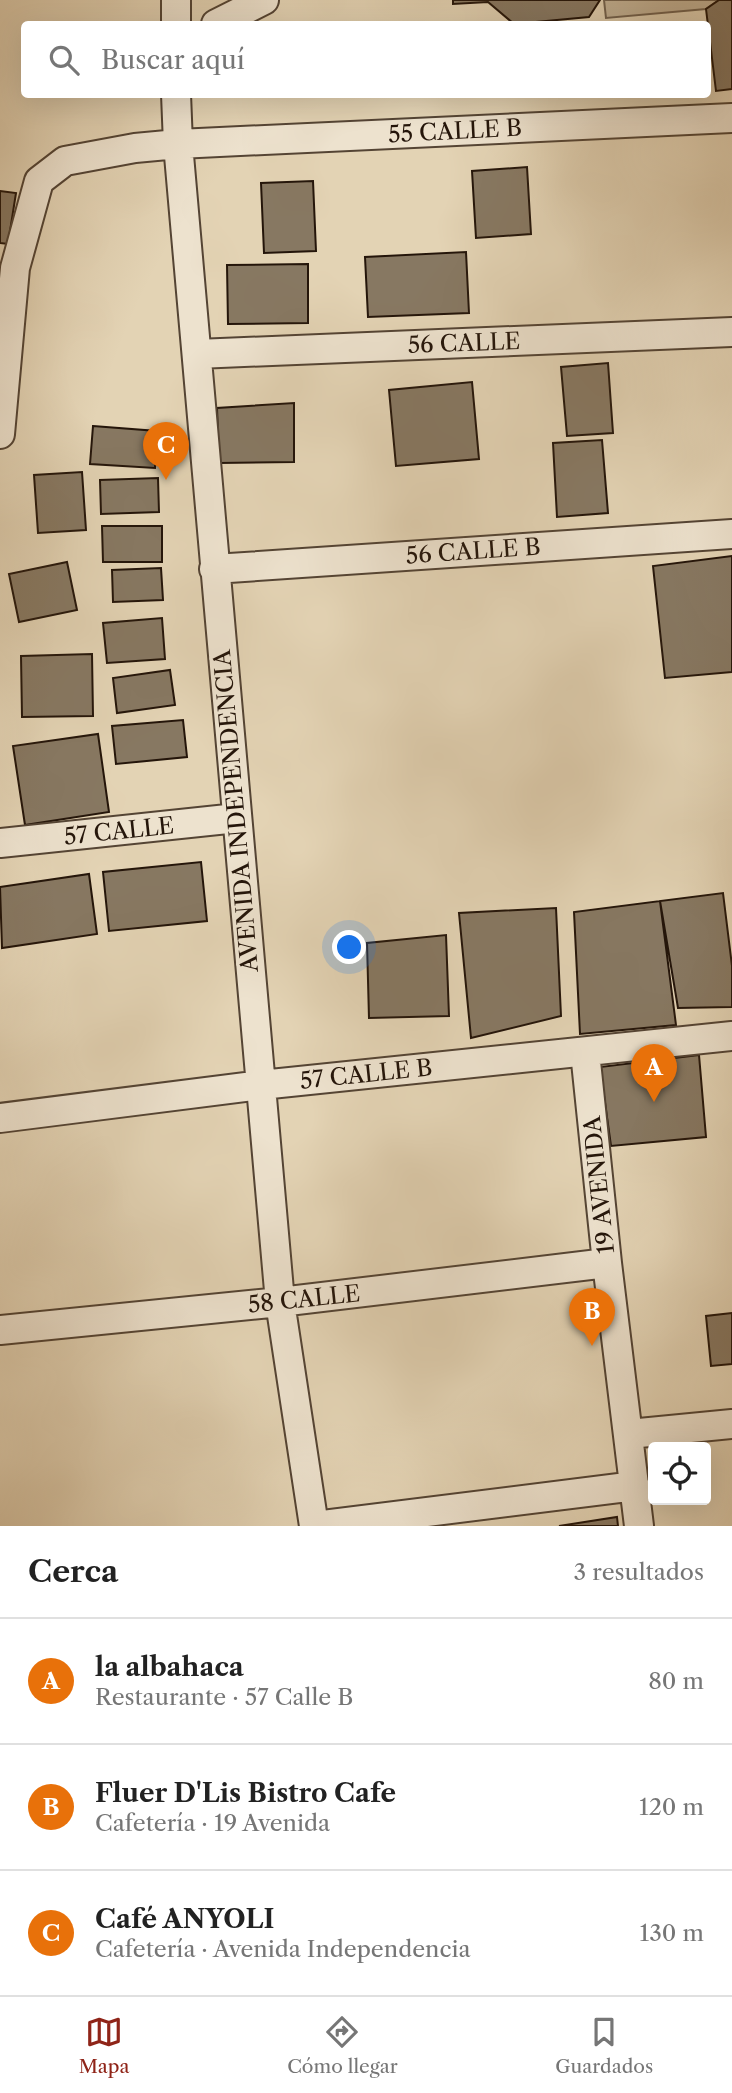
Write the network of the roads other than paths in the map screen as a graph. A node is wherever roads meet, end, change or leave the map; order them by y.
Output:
1 (176, 0) edge
2 (264, 0) edge
3 (176, 21) edge
4 (222, 21) edge
5 (176, 98) edge
6 (732, 118) edge
7 (178, 144) junction
8 (732, 332) edge
9 (197, 354) junction
10 (0, 434) edge
11 (732, 534) edge
12 (214, 569) junction
13 (237, 818) junction
14 (0, 844) edge
15 (732, 1036) edge
16 (585, 1052) junction
17 (261, 1085) junction
18 (0, 1118) edge
19 (607, 1263) junction
20 (280, 1302) junction
21 (0, 1330) edge
22 (732, 1424) edge
23 (629, 1434) junction
24 (635, 1486) junction
25 (315, 1526) edge
26 (639, 1526) edge

1 - 3 street
2 - 4 street
5 - 7 street, AVENIDA INDEPENDENCIA
6 - 7 street, 55 CALLE B
7 - 9 street, AVENIDA INDEPENDENCIA
7 - 10 street, 55 CALLE B
8 - 9 street, 56 CALLE
9 - 12 street, AVENIDA INDEPENDENCIA
11 - 12 street, 56 CALLE B
12 - 13 street, AVENIDA INDEPENDENCIA
13 - 14 street, 57 CALLE
13 - 17 street, AVENIDA INDEPENDENCIA
15 - 16 street, 57 CALLE B
16 - 17 street, 57 CALLE B
16 - 19 street, 19 AVENIDA
17 - 18 street, 57 CALLE B
17 - 20 street, AVENIDA INDEPENDENCIA
19 - 20 street, 58 CALLE
19 - 23 street, 19 AVENIDA
20 - 21 street, 58 CALLE
20 - 25 street, AVENIDA INDEPENDENCIA
22 - 23 street
23 - 24 street, 19 AVENIDA
24 - 25 street
24 - 26 street, 19 AVENIDA

